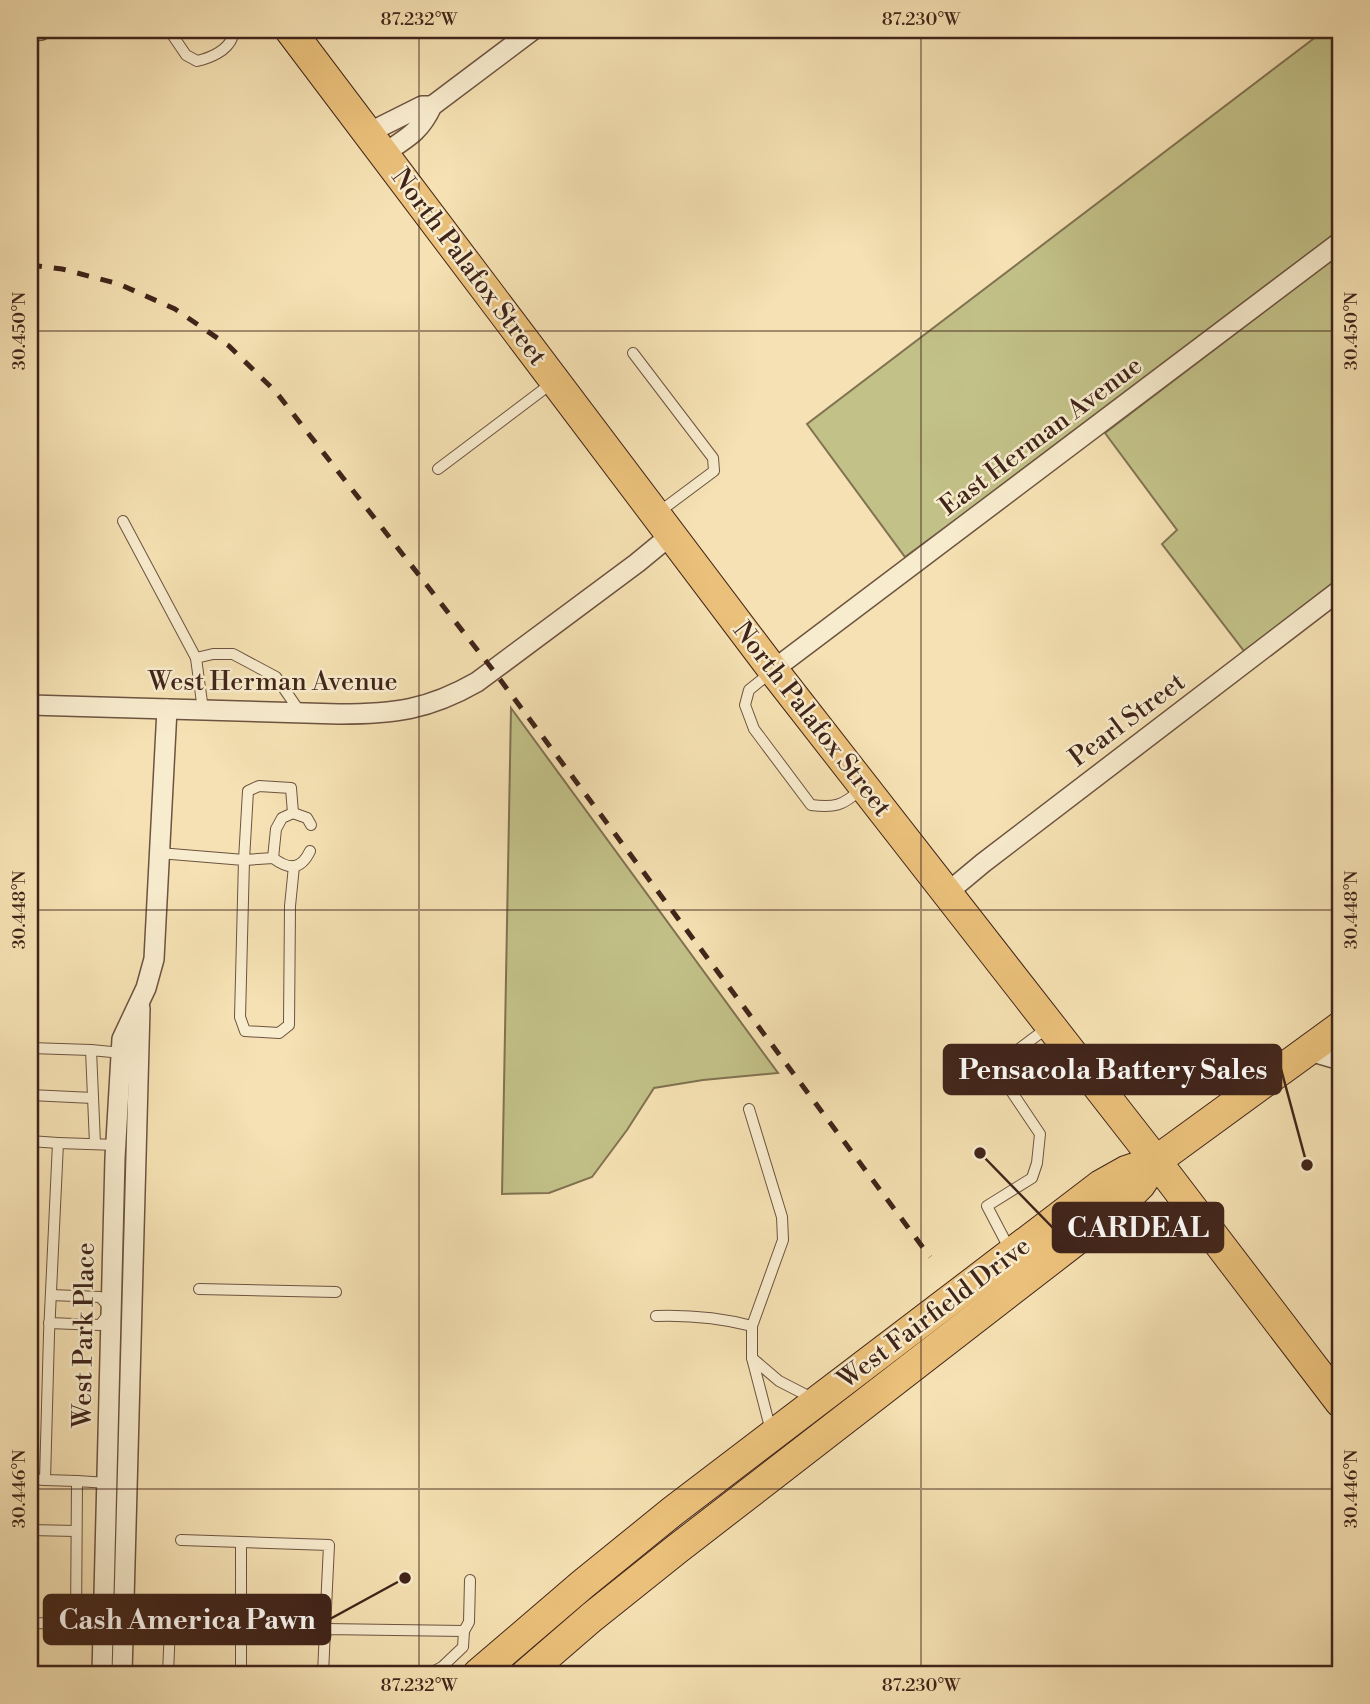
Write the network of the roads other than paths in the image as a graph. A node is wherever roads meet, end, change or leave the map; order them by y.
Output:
1 (41, 30) edge
2 (169, 30) edge
3 (225, 30) edge
4 (290, 30) edge
5 (533, 30) edge
6 (30, 31) edge
7 (376, 143) junction
8 (1340, 242) edge
9 (633, 353) dead end
10 (555, 381) junction
11 (438, 469) dead end
12 (123, 521) dead end
13 (663, 525) junction
14 (1340, 590) edge
15 (195, 658) junction
16 (774, 670) junction
17 (30, 705) edge
18 (167, 709) junction
19 (203, 710) junction
20 (300, 712) junction
21 (864, 787) junction
22 (293, 813) junction
23 (311, 825) dead end
24 (310, 850) dead end
25 (159, 853) junction
26 (273, 858) junction
27 (244, 860) junction
28 (294, 866) junction
29 (947, 893) junction
30 (140, 1000) junction
31 (1051, 1026) junction
32 (1340, 1027) edge
33 (30, 1048) edge
34 (91, 1050) junction
35 (1309, 1051) junction
36 (121, 1053) junction
37 (1340, 1060) edge
38 (30, 1095) edge
39 (93, 1098) junction
40 (749, 1109) dead end
41 (30, 1142) edge
42 (58, 1143) junction
43 (95, 1144) junction
44 (125, 1146) junction
45 (1156, 1161) junction
46 (1012, 1253) junction
47 (199, 1289) dead end
48 (336, 1292) dead end
49 (51, 1295) junction
50 (121, 1310) junction
51 (656, 1316) dead end
52 (50, 1323) junction
53 (752, 1326) junction
54 (752, 1358) junction
55 (818, 1401) junction
56 (1340, 1402) edge
57 (772, 1436) junction
58 (30, 1479) edge
59 (45, 1480) junction
60 (77, 1480) junction
61 (117, 1483) junction
62 (30, 1530) edge
63 (76, 1531) junction
64 (181, 1540) dead end
65 (241, 1543) junction
66 (470, 1580) dead end
67 (30, 1623) edge
68 (76, 1624) junction
69 (113, 1624) junction
70 (325, 1629) junction
71 (464, 1631) junction
72 (102, 1674) edge
73 (122, 1674) edge
74 (167, 1674) edge
75 (242, 1674) edge
76 (323, 1674) edge
77 (429, 1674) edge
78 (478, 1674) edge
79 (526, 1674) edge

1 - 6 street
2 - 3 lane
4 - 7 main road, North Palafox Street
5 - 7 street
7 - 10 main road, North Palafox Street
8 - 16 street, East Herman Avenue
9 - 13 lane
10 - 11 lane
10 - 13 main road, North Palafox Street
12 - 15 lane
13 - 16 main road, North Palafox Street
13 - 20 street, West Herman Avenue
14 - 29 street, Pearl Street
15 - 19 lane
15 - 20 lane
16 - 21 main road, North Palafox Street
16 - 21 lane
17 - 18 street, West Herman Avenue
18 - 19 street, West Herman Avenue
18 - 25 street, West Park Place
19 - 20 street, West Herman Avenue
21 - 29 main road, North Palafox Street
22 - 23 lane
22 - 26 lane
22 - 27 lane
24 - 28 lane
25 - 27 lane
25 - 30 street, West Park Place
26 - 27 lane
26 - 28 lane
27 - 28 lane
29 - 31 main road, North Palafox Street
30 - 36 street, West Park Place
30 - 44 street, West Park Place
31 - 45 main road, North Palafox Street
31 - 46 lane
32 - 35 main road
33 - 34 lane
34 - 36 lane
34 - 39 lane
35 - 37 street
35 - 45 main road
36 - 44 street, West Park Place
38 - 39 lane
39 - 43 lane
40 - 53 lane
41 - 42 lane
42 - 43 lane
42 - 49 lane
43 - 44 lane
44 - 50 street, West Park Place
45 - 46 main road, West Fairfield Drive
45 - 56 main road, North Palafox Street
45 - 79 main road, West Fairfield Drive
46 - 55 main road, West Fairfield Drive
47 - 48 lane
49 - 50 lane
49 - 52 lane
50 - 52 lane
50 - 61 street, West Park Place
51 - 53 lane
52 - 59 lane
53 - 54 lane
54 - 55 lane
54 - 57 lane
55 - 57 main road, West Fairfield Drive
57 - 78 main road, West Fairfield Drive
58 - 59 lane
59 - 60 lane
60 - 61 lane
60 - 63 lane
61 - 69 street, West Park Place
62 - 63 lane
63 - 68 lane
64 - 65 lane
65 - 70 lane
65 - 75 lane
66 - 71 lane
67 - 68 lane
68 - 69 lane
69 - 72 street, West Park Place
69 - 73 street, West Park Place
69 - 74 lane
70 - 71 lane
70 - 76 lane
71 - 77 lane

